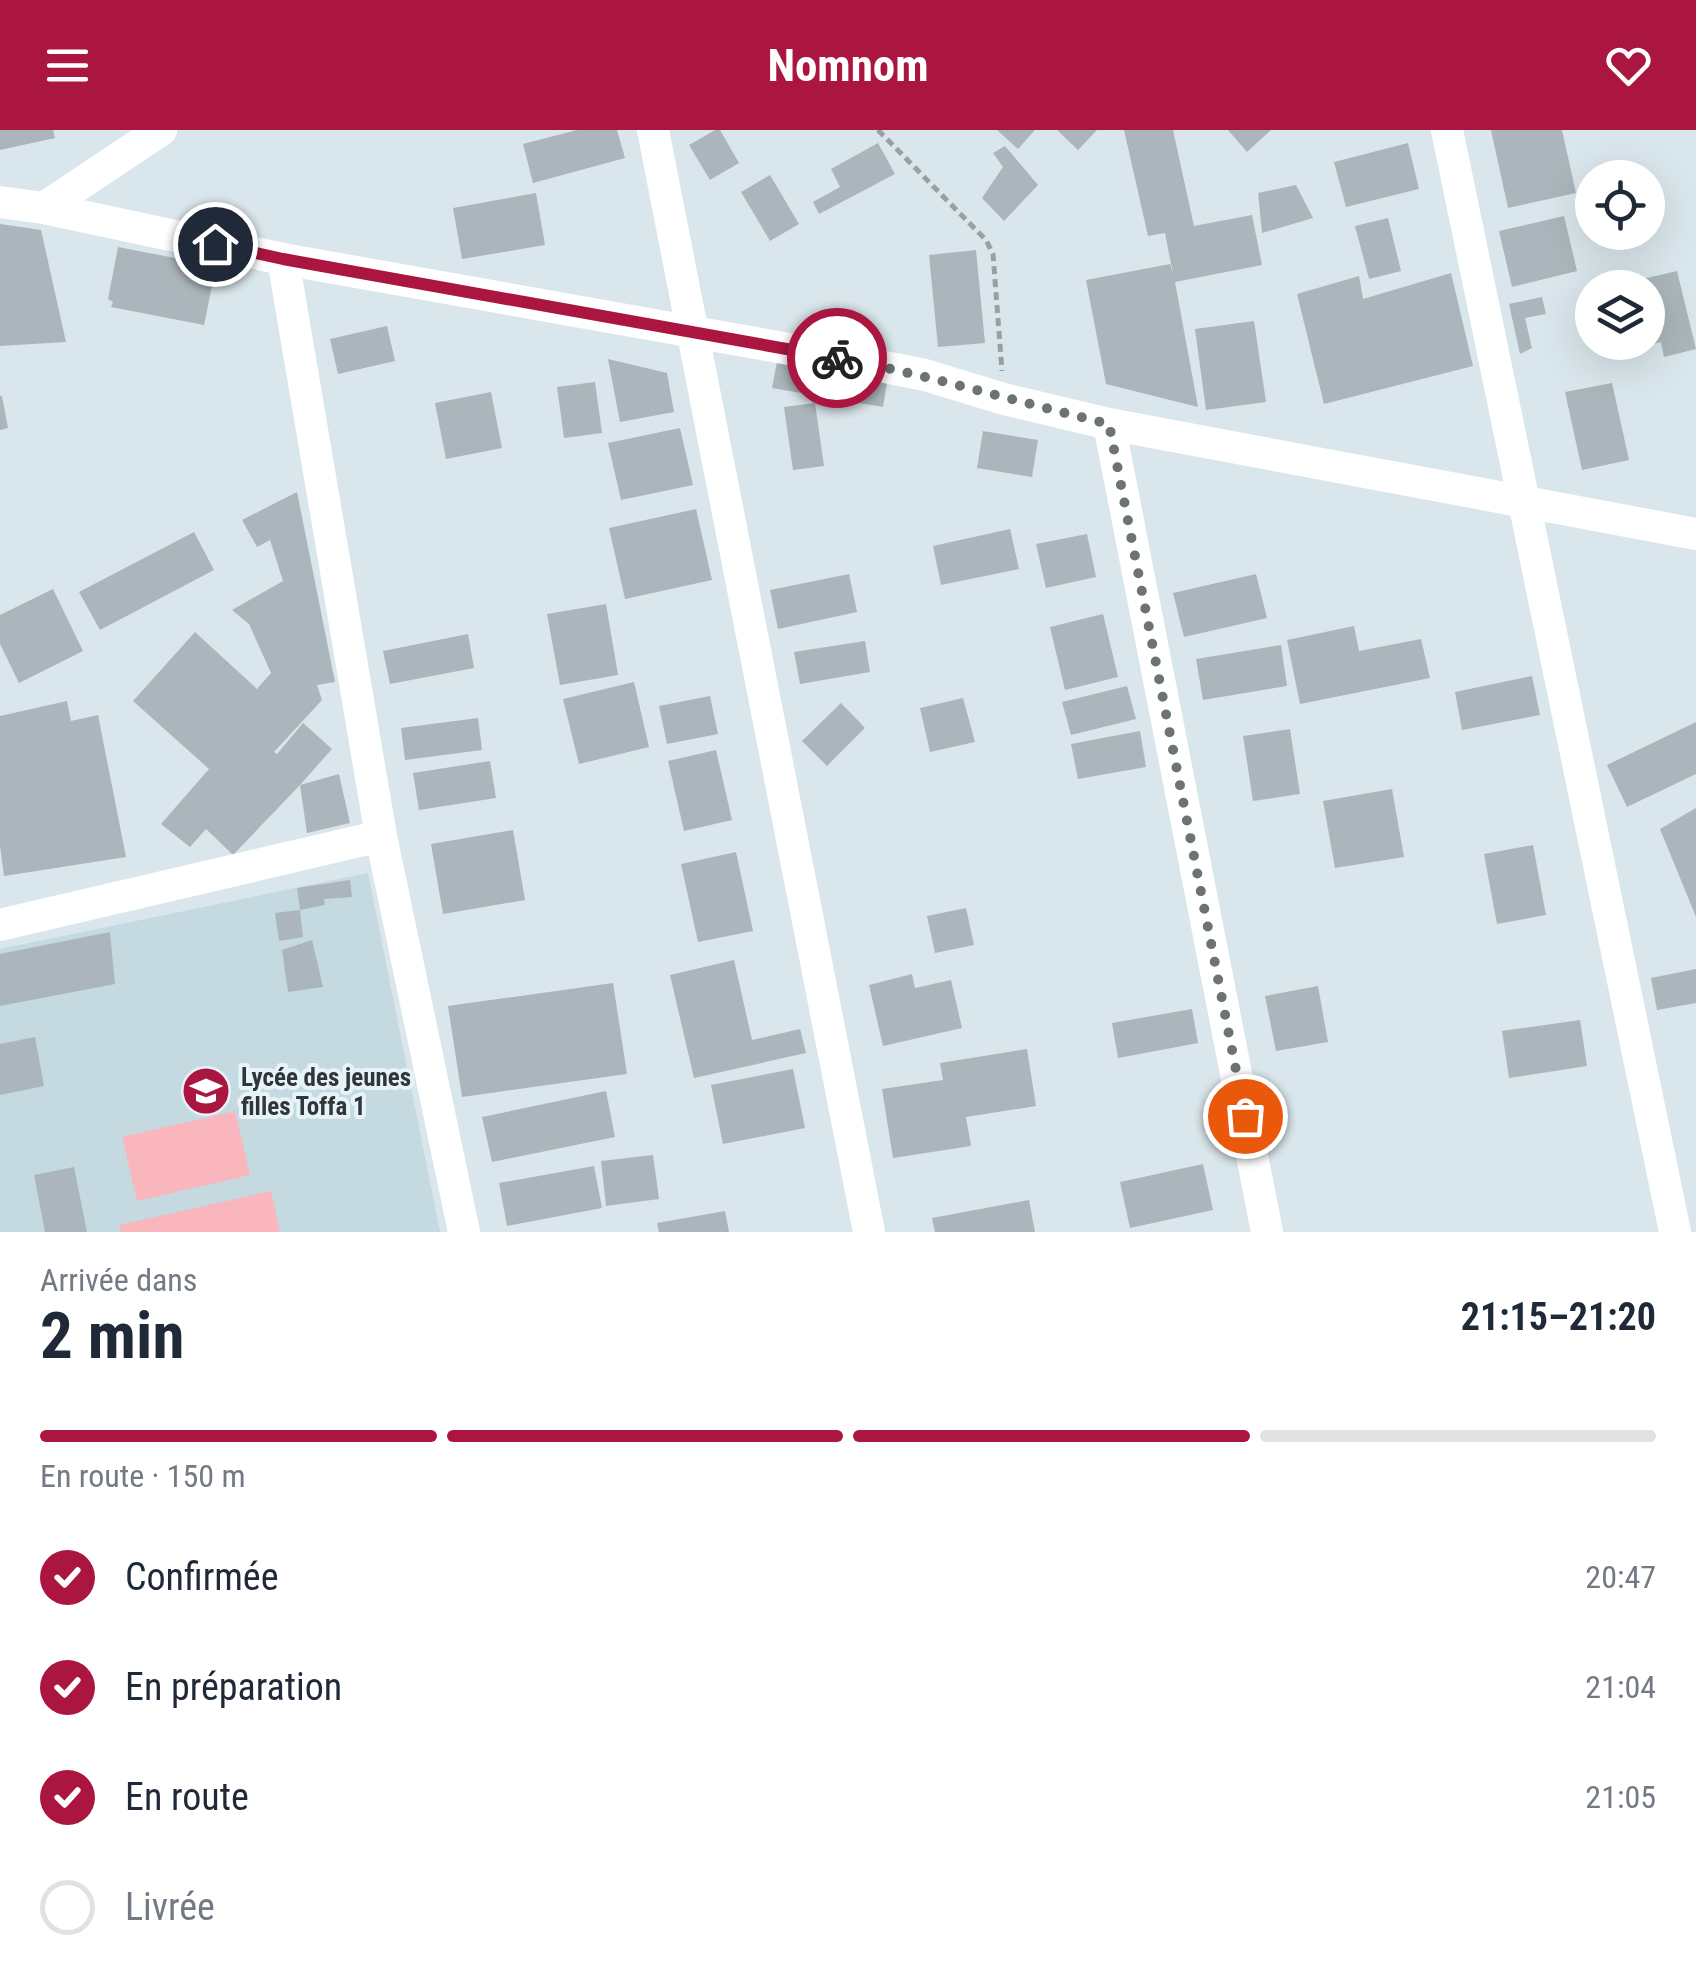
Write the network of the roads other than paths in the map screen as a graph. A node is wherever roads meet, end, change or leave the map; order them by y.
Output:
1 (161, 130) edge
2 (652, 130) edge
3 (1447, 130) edge
4 (0, 202) edge
5 (44, 208) junction
6 (283, 259) junction
7 (693, 331) junction
8 (1109, 424) junction
9 (1524, 504) junction
10 (1696, 534) edge
11 (381, 836) junction
12 (0, 924) edge
13 (464, 1232) edge
14 (869, 1232) edge
15 (1267, 1232) edge
16 (1675, 1232) edge

1 - 5 street
2 - 7 street
3 - 9 street
4 - 5 street
5 - 6 street
6 - 7 street
6 - 11 street
7 - 8 street
7 - 14 street
8 - 9 street
8 - 15 street
9 - 10 street
9 - 16 street
11 - 12 street
11 - 13 street

